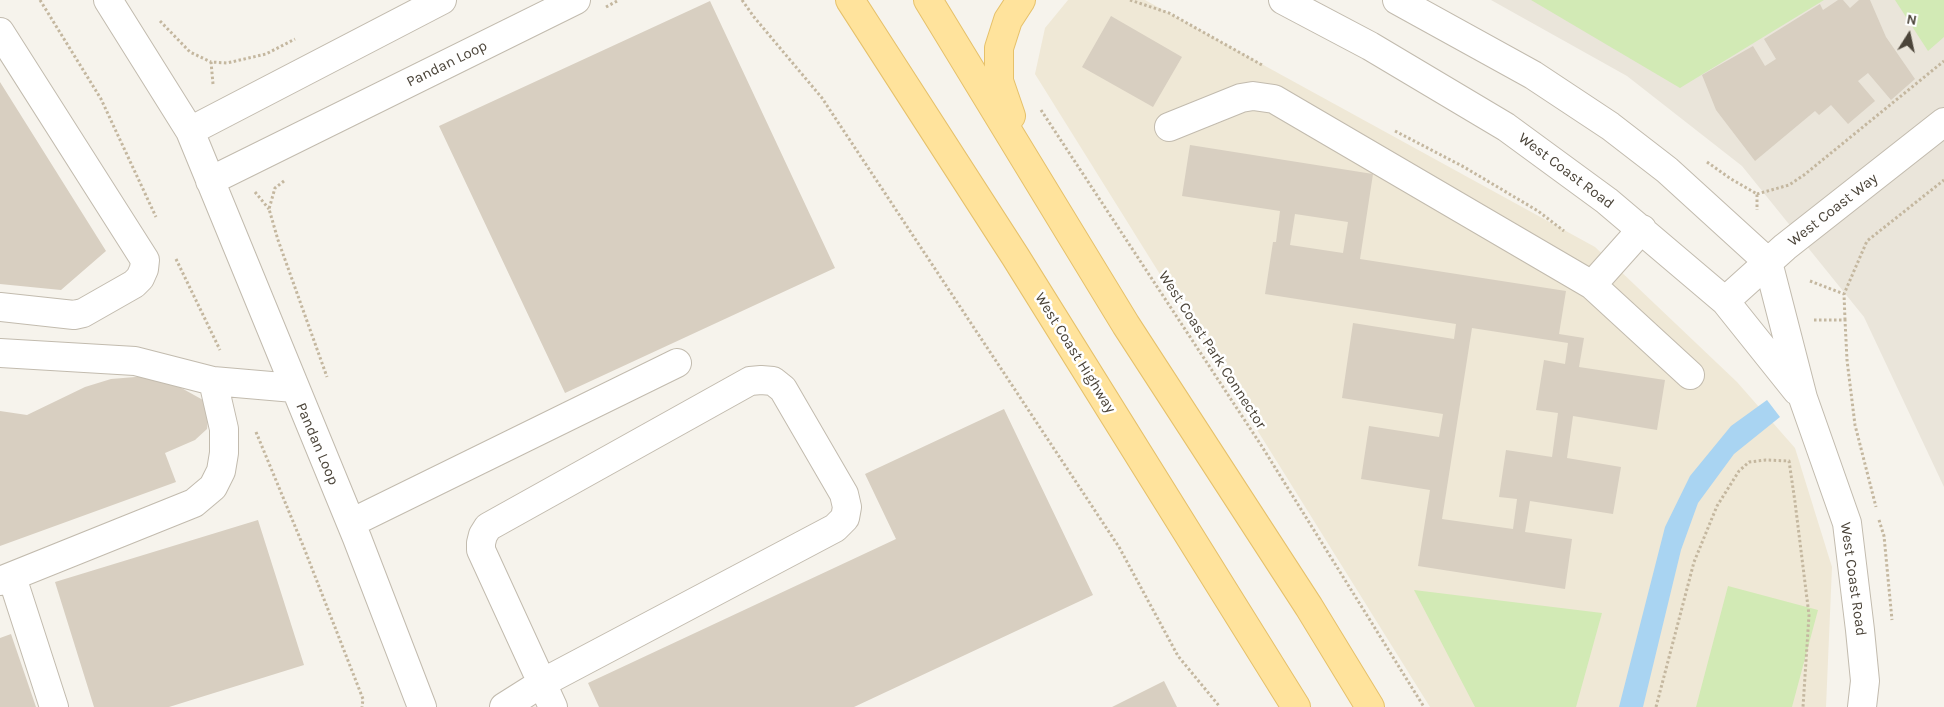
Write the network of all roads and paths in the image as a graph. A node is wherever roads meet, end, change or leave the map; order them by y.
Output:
1 (108, 0) edge
2 (442, 0) edge
3 (576, 0) edge
4 (619, 0) edge
5 (742, 0) edge
6 (850, 0) edge
7 (928, 0) edge
8 (1021, 0) edge
9 (1283, 0) edge
10 (1397, 0) edge
11 (602, 8) dead end
12 (158, 20) dead end
13 (0, 32) edge
14 (1944, 60) edge
15 (211, 62) dead end
16 (1039, 107) dead end
17 (1944, 122) edge
18 (1169, 127) dead end
19 (190, 131) junction
20 (1027, 164) junction
21 (286, 179) dead end
22 (1944, 180) edge
23 (210, 182) junction
24 (1757, 194) dead end
25 (1642, 229) junction
26 (1768, 262) junction
27 (1810, 282) dead end
28 (1592, 285) junction
29 (1844, 294) junction
30 (1726, 300) junction
31 (0, 306) edge
32 (1846, 320) dead end
33 (0, 353) edge
34 (677, 363) dead end
35 (1690, 375) dead end
36 (213, 381) junction
37 (329, 385) dead end
38 (294, 388) junction
39 (1803, 398) junction
40 (351, 523) junction
41 (6, 579) edge
42 (542, 682) junction
43 (54, 707) edge
44 (422, 707) edge
45 (504, 707) edge
46 (553, 707) edge
47 (1220, 707) edge
48 (1296, 707) edge
49 (1370, 707) edge
50 (1424, 707) edge
51 (1656, 707) edge
52 (1803, 707) edge
53 (1862, 707) edge

1 - 19 street, Pandan Loop
2 - 19 street
3 - 23 street, Pandan Loop
4 - 11 path
5 - 47 path
6 - 48 main road, West Coast Highway
7 - 20 main road
8 - 20 main road
9 - 25 street, West Coast Road
10 - 26 street
12 - 15 path
13 - 31 street
14 - 24 path
16 - 50 path, West Coast Park Connector
17 - 26 street, West Coast Way
18 - 28 street
19 - 23 street, Pandan Loop
20 - 49 main road
21 - 37 path
22 - 29 path
23 - 38 street, Pandan Loop
25 - 28 street
25 - 30 street, West Coast Road
26 - 30 street, West Coast Way
26 - 39 street, West Coast Road
27 - 29 path
28 - 35 street
29 - 32 path
30 - 39 street, West Coast Road
33 - 36 street
34 - 40 street
36 - 38 street
36 - 41 street
38 - 40 street, Pandan Loop
39 - 53 street, West Coast Road
40 - 44 street, Pandan Loop
41 - 43 street
42 - 42 street
42 - 45 street
42 - 46 street
51 - 52 path

